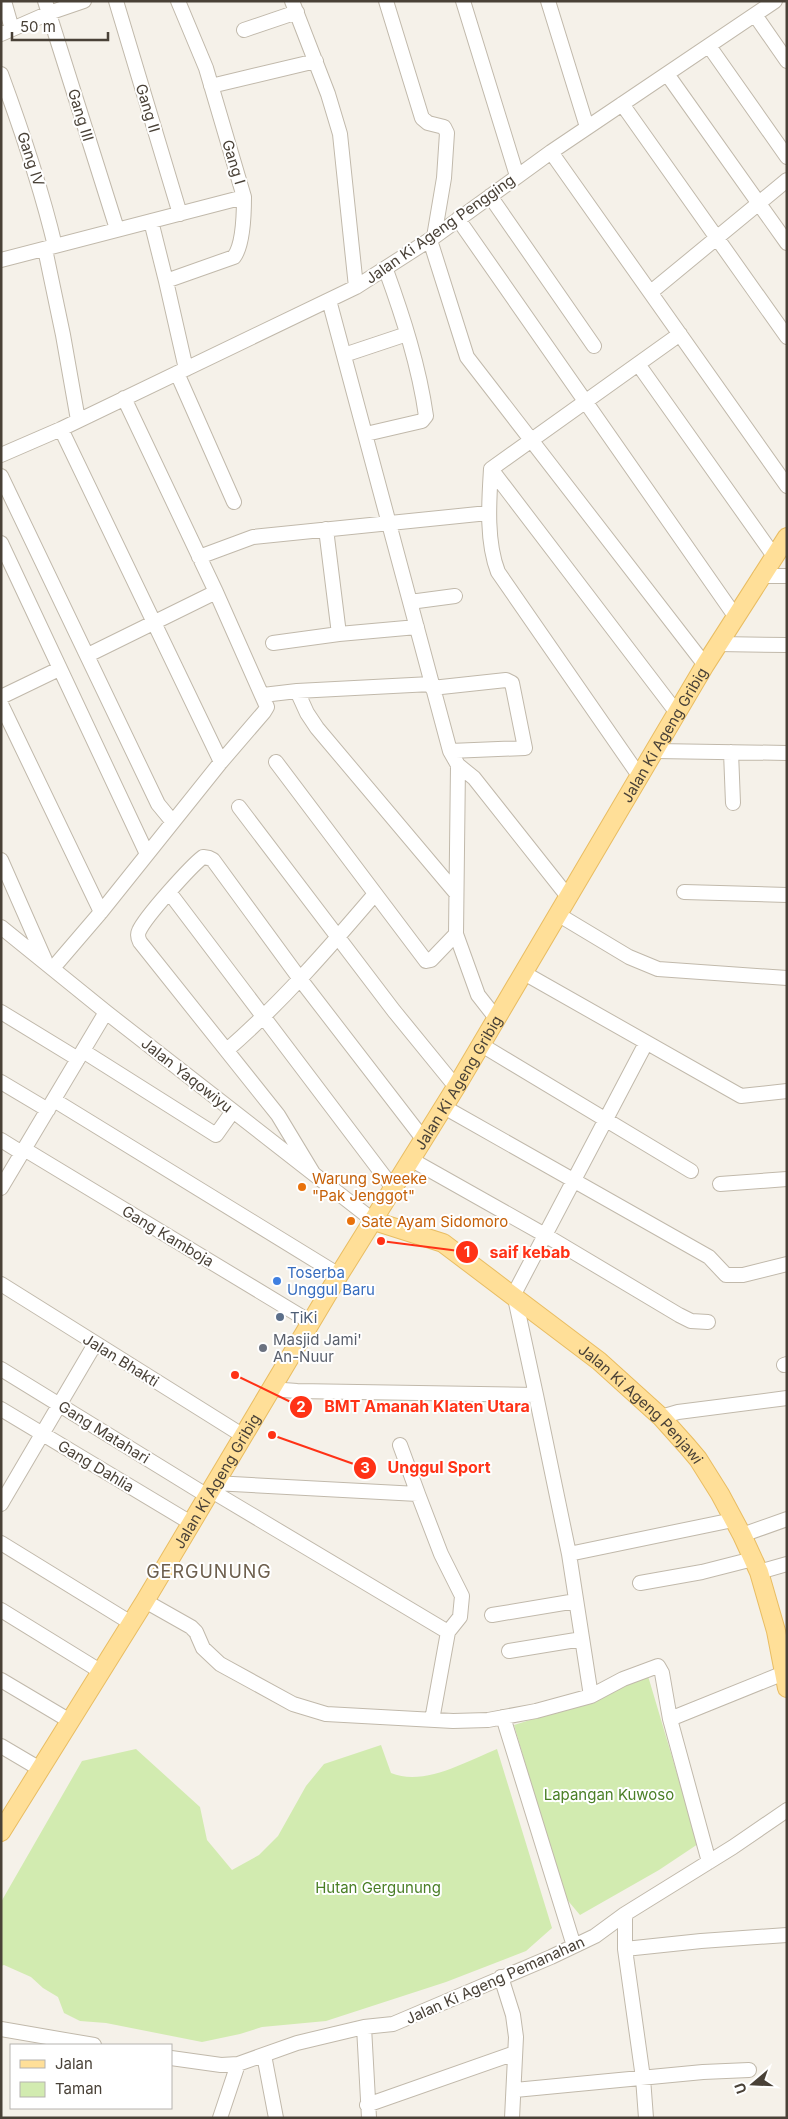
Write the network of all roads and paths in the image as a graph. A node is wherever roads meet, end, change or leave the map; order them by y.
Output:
1 (4, 1) edge
2 (84, 1) edge
3 (116, 1) edge
4 (178, 1) edge
5 (386, 1) edge
6 (462, 1) edge
7 (548, 1) edge
8 (775, 1) edge
9 (47, 7) edge
10 (294, 7) edge
11 (755, 15) junction
12 (244, 30) dead end
13 (6, 31) edge
14 (709, 46) junction
15 (316, 61) junction
16 (787, 61) edge
17 (1, 74) edge
18 (667, 74) junction
19 (211, 86) junction
20 (622, 104) junction
21 (587, 127) junction
22 (550, 152) junction
23 (787, 157) edge
24 (517, 176) junction
25 (787, 180) edge
26 (490, 196) junction
27 (244, 197) junction
28 (759, 203) junction
29 (180, 214) junction
30 (458, 219) junction
31 (150, 221) junction
32 (117, 229) junction
33 (717, 237) junction
34 (432, 238) junction
35 (787, 243) edge
36 (50, 248) junction
37 (1, 260) edge
38 (386, 270) junction
39 (166, 281) junction
40 (356, 287) junction
41 (650, 292) junction
42 (329, 300) junction
43 (407, 334) junction
44 (680, 334) junction
45 (787, 337) edge
46 (594, 346) dead end
47 (344, 355) junction
48 (638, 364) junction
49 (181, 371) junction
50 (124, 398) junction
51 (586, 401) junction
52 (78, 420) junction
53 (61, 429) junction
54 (366, 434) junction
55 (531, 440) junction
56 (1, 455) edge
57 (491, 469) junction
58 (1, 476) edge
59 (787, 486) edge
60 (234, 502) dead end
61 (488, 513) junction
62 (389, 523) junction
63 (326, 530) junction
64 (787, 537) edge
65 (1, 543) edge
66 (774, 556) junction
67 (199, 557) junction
68 (760, 576) junction
69 (787, 576) edge
70 (216, 592) junction
71 (455, 596) dead end
72 (410, 602) junction
73 (735, 616) junction
74 (155, 622) junction
75 (417, 628) junction
76 (339, 634) junction
77 (273, 644) dead end
78 (718, 644) junction
79 (787, 645) edge
80 (88, 655) junction
81 (705, 665) junction
82 (59, 669) junction
83 (432, 686) junction
84 (297, 691) junction
85 (263, 695) junction
86 (1, 697) edge
87 (1, 704) edge
88 (677, 713) junction
89 (656, 751) junction
90 (450, 752) junction
91 (731, 752) junction
92 (787, 753) edge
93 (221, 762) junction
94 (276, 762) dead end
95 (458, 765) junction
96 (640, 777) junction
97 (733, 803) dead end
98 (239, 807) dead end
99 (172, 821) junction
100 (147, 854) junction
101 (1, 860) edge
102 (169, 892) junction
103 (684, 892) dead end
104 (456, 893) junction
105 (374, 895) junction
106 (787, 895) edge
107 (569, 898) junction
108 (101, 912) junction
109 (559, 915) junction
110 (1, 927) edge
111 (456, 934) junction
112 (339, 936) junction
113 (50, 965) junction
114 (524, 973) junction
115 (787, 978) edge
116 (300, 980) junction
117 (1, 1012) edge
118 (106, 1012) junction
119 (265, 1017) junction
120 (496, 1018) junction
121 (646, 1043) junction
122 (480, 1044) junction
123 (227, 1050) junction
124 (81, 1055) junction
125 (1, 1082) edge
126 (456, 1087) junction
127 (787, 1091) edge
128 (51, 1105) junction
129 (444, 1107) junction
130 (233, 1111) junction
131 (606, 1120) junction
132 (1, 1140) edge
133 (424, 1140) junction
134 (23, 1151) junction
135 (412, 1160) junction
136 (691, 1171) dead end
137 (313, 1174) junction
138 (787, 1179) edge
139 (574, 1181) junction
140 (720, 1184) dead end
141 (1, 1188) edge
142 (393, 1188) junction
143 (374, 1221) junction
144 (545, 1235) junction
145 (787, 1264) edge
146 (339, 1275) junction
147 (1, 1284) edge
148 (514, 1297) junction
149 (708, 1322) dead end
150 (312, 1323) junction
151 (95, 1344) junction
152 (1, 1369) edge
153 (270, 1389) junction
154 (536, 1395) junction
155 (787, 1398) edge
156 (59, 1404) junction
157 (1, 1409) edge
158 (661, 1418) junction
159 (42, 1433) junction
160 (242, 1435) junction
161 (400, 1445) dead end
162 (210, 1489) junction
163 (418, 1494) junction
164 (1, 1504) edge
165 (787, 1519) edge
166 (191, 1523) junction
167 (738, 1527) junction
168 (1, 1543) edge
169 (568, 1554) junction
170 (787, 1564) edge
171 (756, 1565) junction
172 (640, 1583) dead end
173 (144, 1601) junction
174 (576, 1601) junction
175 (1, 1610) edge
176 (492, 1616) dead end
177 (131, 1622) junction
178 (448, 1632) junction
179 (582, 1639) junction
180 (509, 1651) dead end
181 (100, 1671) junction
182 (1, 1680) edge
183 (785, 1680) edge
184 (591, 1696) junction
185 (503, 1717) junction
186 (432, 1720) junction
187 (670, 1720) junction
188 (70, 1721) junction
189 (1, 1746) edge
190 (40, 1769) junction
191 (787, 1810) edge
192 (3, 1824) edge
193 (709, 1862) junction
194 (625, 1914) junction
195 (787, 1935) edge
196 (574, 1946) junction
197 (625, 1950) junction
198 (502, 1977) junction
199 (364, 2027) junction
200 (1, 2029) edge
201 (88, 2044) edge
202 (515, 2053) junction
203 (264, 2055) junction
204 (172, 2058) edge
205 (238, 2064) junction
206 (749, 2070) dead end
207 (643, 2078) junction
208 (515, 2090) junction
209 (368, 2111) edge
210 (220, 2118) edge
211 (276, 2118) edge
212 (512, 2118) edge
213 (646, 2118) edge

1 - 13 street
2 - 9 street
3 - 29 street, Gang II
4 - 19 street, Gang I
5 - 34 street
6 - 24 street
7 - 21 street
8 - 11 street, Jalan Ki Ageng Pengging
9 - 13 street
9 - 32 street, Gang III
10 - 12 street
10 - 15 street
11 - 14 street, Jalan Ki Ageng Pengging
11 - 16 street
14 - 18 street, Jalan Ki Ageng Pengging
14 - 23 street
15 - 19 street
15 - 40 street
17 - 36 street, Gang IV
18 - 20 street, Jalan Ki Ageng Pengging
18 - 28 street
19 - 27 street, Gang I
20 - 21 street, Jalan Ki Ageng Pengging
20 - 33 street
21 - 22 street, Jalan Ki Ageng Pengging
22 - 24 street, Jalan Ki Ageng Pengging
22 - 41 street
24 - 26 street, Jalan Ki Ageng Pengging
25 - 28 street
26 - 30 street, Jalan Ki Ageng Pengging
26 - 46 street
27 - 29 street
27 - 39 street, Gang I
28 - 33 street
28 - 35 street
29 - 31 street
30 - 34 street, Jalan Ki Ageng Pengging
30 - 51 street
31 - 32 street
31 - 39 street
32 - 36 street
33 - 41 street
33 - 45 street
34 - 38 street, Jalan Ki Ageng Pengging
34 - 55 street
36 - 37 street
36 - 52 street, Gang IV
38 - 40 street, Jalan Ki Ageng Pengging
38 - 43 street
39 - 49 street
40 - 42 street, Jalan Ki Ageng Pengging
41 - 44 street
42 - 47 street
42 - 49 street, Jalan Ki Ageng Pengging
43 - 47 street
43 - 54 street
44 - 48 street
44 - 59 street
47 - 54 street
48 - 51 street
48 - 66 street
49 - 50 street, Jalan Ki Ageng Pengging
49 - 60 street
50 - 52 street, Jalan Ki Ageng Pengging
50 - 67 street
51 - 55 street
51 - 73 street
52 - 53 street, Jalan Ki Ageng Pengging
53 - 56 street, Jalan Ki Ageng Pengging
53 - 74 street
54 - 62 street
55 - 57 street
55 - 81 street
57 - 61 street
57 - 88 street
58 - 80 street
61 - 62 street
61 - 96 street
62 - 63 street
62 - 72 street
63 - 67 street
63 - 76 street
64 - 66 main road, Jalan Ki Ageng Gribig
65 - 82 street
66 - 68 main road, Jalan Ki Ageng Gribig
67 - 70 street
68 - 69 street
68 - 73 main road, Jalan Ki Ageng Gribig
70 - 74 street
70 - 85 street
71 - 72 street
72 - 75 street
73 - 78 main road, Jalan Ki Ageng Gribig
74 - 80 street
74 - 93 street
75 - 76 street
75 - 83 street
76 - 77 street
78 - 79 street
78 - 81 main road, Jalan Ki Ageng Gribig
80 - 99 street
81 - 88 main road, Jalan Ki Ageng Gribig
82 - 86 street
82 - 100 street
83 - 84 street
83 - 90 street
83 - 90 street
84 - 85 street
84 - 104 street
85 - 93 street
87 - 108 street
88 - 89 main road, Jalan Ki Ageng Gribig
89 - 91 street
89 - 96 main road, Jalan Ki Ageng Gribig
90 - 95 street
91 - 92 street
91 - 97 street
93 - 99 street
94 - 105 street
95 - 104 street
95 - 107 street
96 - 107 main road, Jalan Ki Ageng Gribig
98 - 112 street
99 - 100 street
100 - 108 street
101 - 113 street
102 - 116 street
102 - 119 street
102 - 123 street
103 - 106 street
104 - 111 street
105 - 111 street
105 - 112 street
107 - 109 main road, Jalan Ki Ageng Gribig
108 - 113 street
109 - 114 main road, Jalan Ki Ageng Gribig
109 - 115 street
110 - 113 street, Jalan Yaqowiyu
111 - 120 street
112 - 116 street
112 - 126 street
113 - 118 street, Jalan Yaqowiyu
114 - 120 main road, Jalan Ki Ageng Gribig
114 - 121 street
116 - 119 street
116 - 133 street
117 - 124 street
118 - 124 street
118 - 130 street, Jalan Yaqowiyu
119 - 123 street
119 - 142 street
120 - 122 main road, Jalan Ki Ageng Gribig
121 - 127 street
121 - 131 street
122 - 126 main road, Jalan Ki Ageng Gribig
122 - 131 street
123 - 137 street
124 - 128 street
124 - 130 street
125 - 128 street
126 - 129 main road, Jalan Ki Ageng Gribig
128 - 134 street
128 - 146 street
129 - 133 main road, Jalan Ki Ageng Gribig
129 - 139 street
130 - 137 street, Jalan Yaqowiyu
131 - 136 street
131 - 139 street
132 - 134 street, Gang Kamboja
133 - 135 main road, Jalan Ki Ageng Gribig
134 - 141 street
134 - 150 street, Gang Kamboja
135 - 142 main road, Jalan Ki Ageng Gribig
135 - 144 street
137 - 143 street, Jalan Yaqowiyu
138 - 140 street
139 - 144 street
139 - 145 street
142 - 143 main road, Jalan Ki Ageng Gribig
143 - 146 main road, Jalan Ki Ageng Gribig
143 - 148 main road, Jalan Ki Ageng Penjawi
144 - 148 street
144 - 149 street
146 - 150 main road, Jalan Ki Ageng Gribig
147 - 151 street, Jalan Bhakti
148 - 154 street
148 - 158 main road, Jalan Ki Ageng Penjawi
150 - 153 main road, Jalan Ki Ageng Gribig
151 - 156 street
151 - 160 street, Jalan Bhakti
152 - 156 street, Gang Matahari
153 - 154 street
153 - 160 main road, Jalan Ki Ageng Gribig
154 - 169 street
155 - 158 street
156 - 159 street
156 - 162 street, Gang Matahari
157 - 159 street, Gang Dahlia
158 - 167 main road, Jalan Ki Ageng Penjawi
159 - 164 street
159 - 166 street, Gang Dahlia
160 - 162 main road, Jalan Ki Ageng Gribig
161 - 163 street
162 - 163 street
162 - 166 main road, Jalan Ki Ageng Gribig
162 - 178 street, Gang Matahari
163 - 178 street
165 - 167 street
166 - 173 main road, Jalan Ki Ageng Gribig
167 - 169 street
167 - 171 main road, Jalan Ki Ageng Penjawi
168 - 177 street
169 - 174 street
170 - 171 street
171 - 172 street
171 - 183 main road, Jalan Ki Ageng Penjawi
173 - 177 main road, Jalan Ki Ageng Gribig
173 - 186 street
174 - 176 street
174 - 179 street
175 - 181 street
177 - 181 main road, Jalan Ki Ageng Gribig
178 - 186 street
179 - 180 street
179 - 184 street
181 - 188 main road, Jalan Ki Ageng Gribig
182 - 188 street
183 - 187 street
184 - 185 street
184 - 187 street
185 - 186 street
185 - 196 street
187 - 193 street
188 - 190 main road, Jalan Ki Ageng Gribig
189 - 190 street
190 - 192 main road, Jalan Ki Ageng Gribig
191 - 193 street, Jalan Ki Ageng Pemanahan
193 - 194 street, Jalan Ki Ageng Pemanahan
194 - 196 street, Jalan Ki Ageng Pemanahan
194 - 197 street
195 - 197 street
196 - 198 street, Jalan Ki Ageng Pemanahan
197 - 207 street
198 - 199 street, Jalan Ki Ageng Pemanahan
198 - 202 street
199 - 203 street, Jalan Ki Ageng Pemanahan
199 - 209 street
200 - 201 street
202 - 208 street
202 - 209 street
203 - 205 street, Jalan Ki Ageng Pemanahan
203 - 211 street
204 - 205 street, Jalan Ki Ageng Pemanahan
205 - 210 street
206 - 207 street
207 - 208 street
207 - 213 street
208 - 212 street

